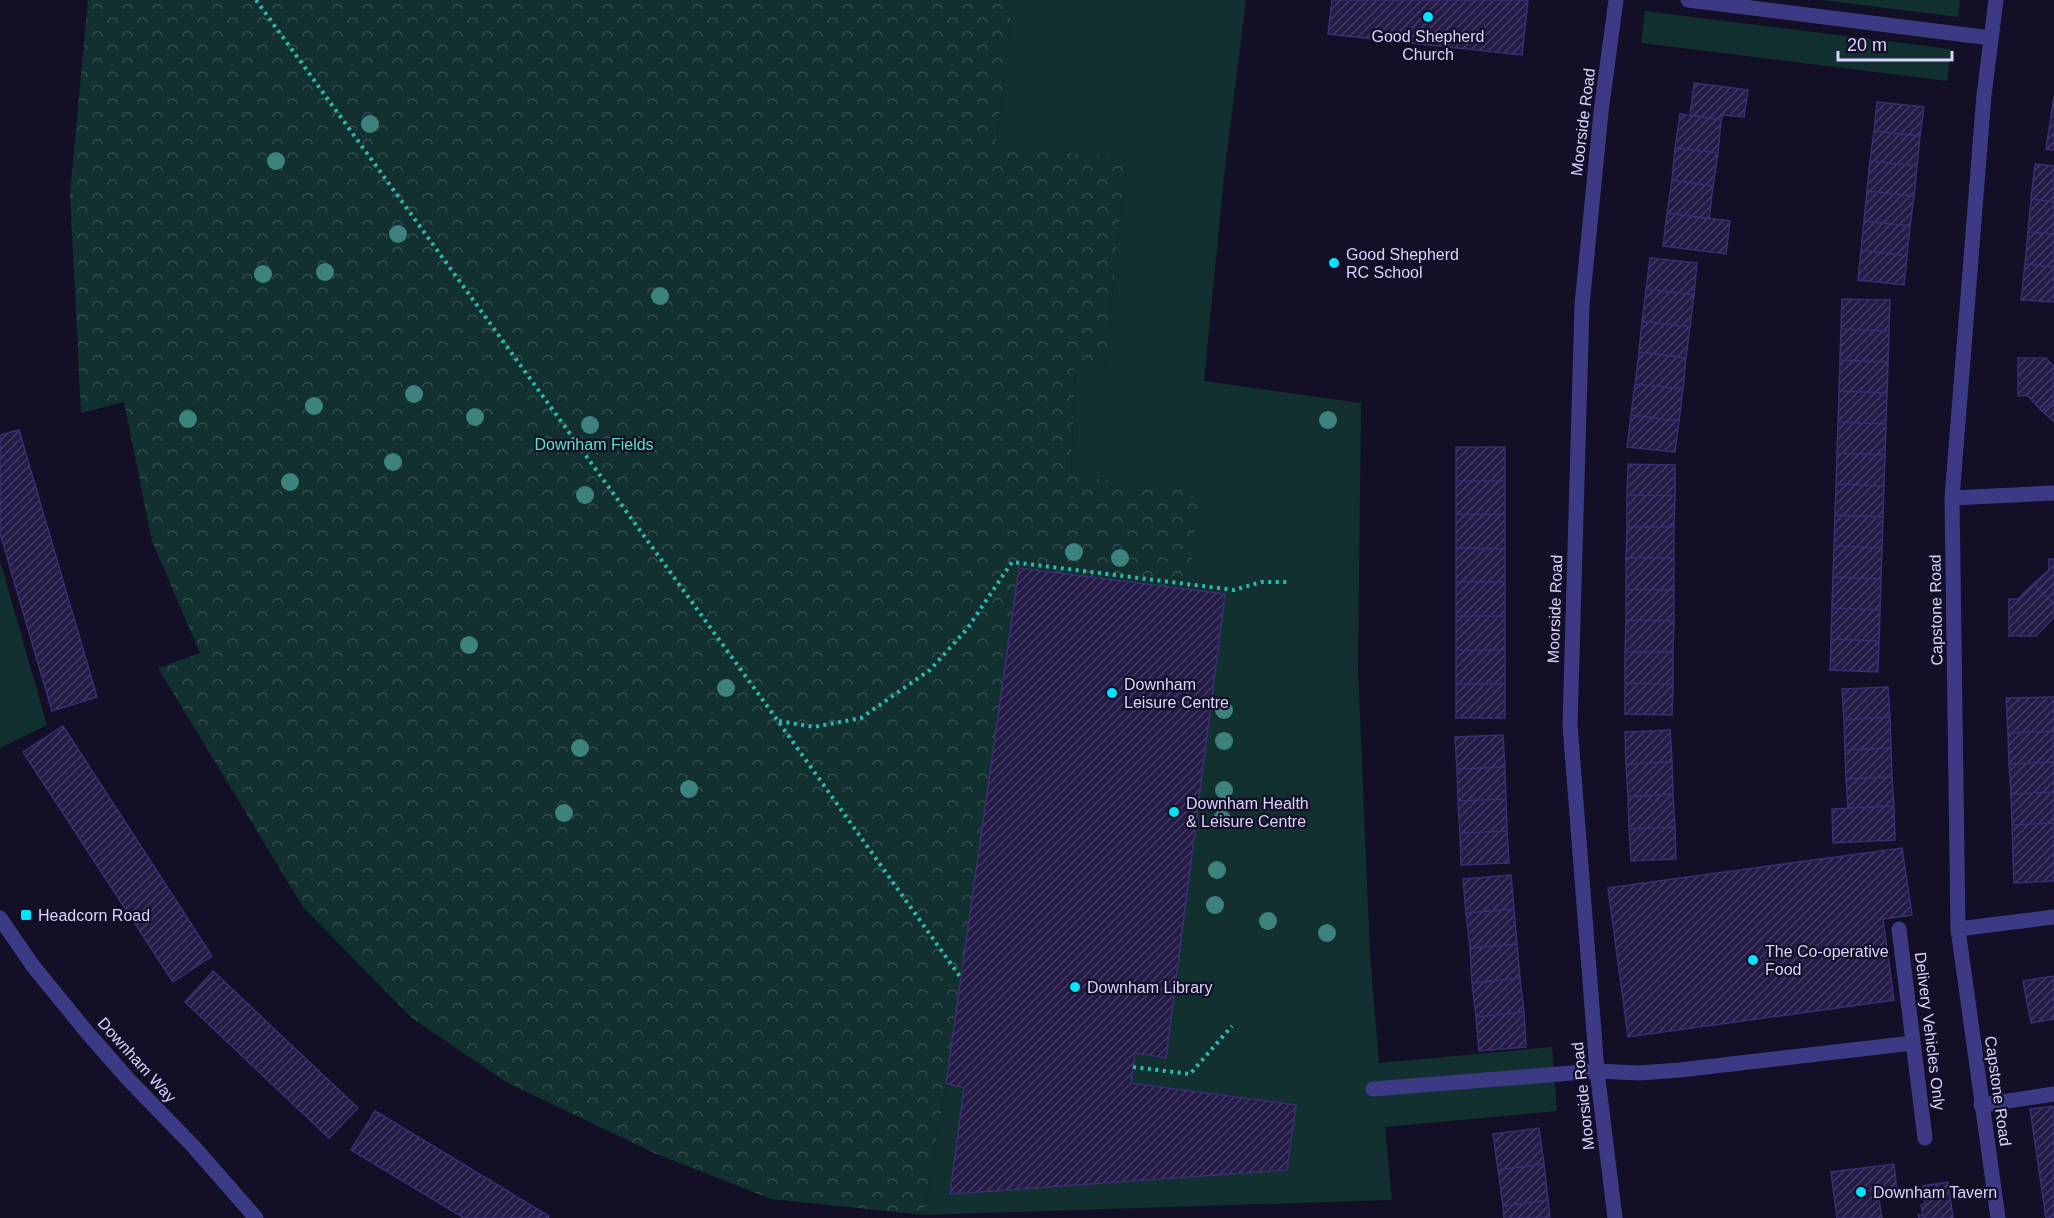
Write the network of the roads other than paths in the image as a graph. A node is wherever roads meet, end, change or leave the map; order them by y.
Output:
1 (1616, 0) edge
2 (1688, 0) edge
3 (1996, 0) edge
4 (1991, 38) junction
5 (2054, 493) edge
6 (1952, 498) junction
7 (2054, 917) edge
8 (0, 918) edge
9 (1899, 929) dead end
10 (1958, 929) junction
11 (1913, 1043) junction
12 (1597, 1071) junction
13 (1373, 1089) dead end
14 (2054, 1094) edge
15 (1981, 1105) junction
16 (1925, 1138) dead end
17 (256, 1218) edge
18 (1616, 1218) edge
19 (1998, 1218) edge

1 - 12 street, Moorside Road
2 - 4 street
3 - 4 street, Capstone Road
4 - 6 street, Capstone Road
5 - 6 street
6 - 10 street, Capstone Road
7 - 10 street
8 - 17 street, Downham Way
9 - 11 street, Delivery Vehicles Only
10 - 15 street, Capstone Road
11 - 12 street
11 - 16 street, Delivery Vehicles Only
12 - 13 street
12 - 18 street, Moorside Road
14 - 15 street
15 - 19 street, Capstone Road

